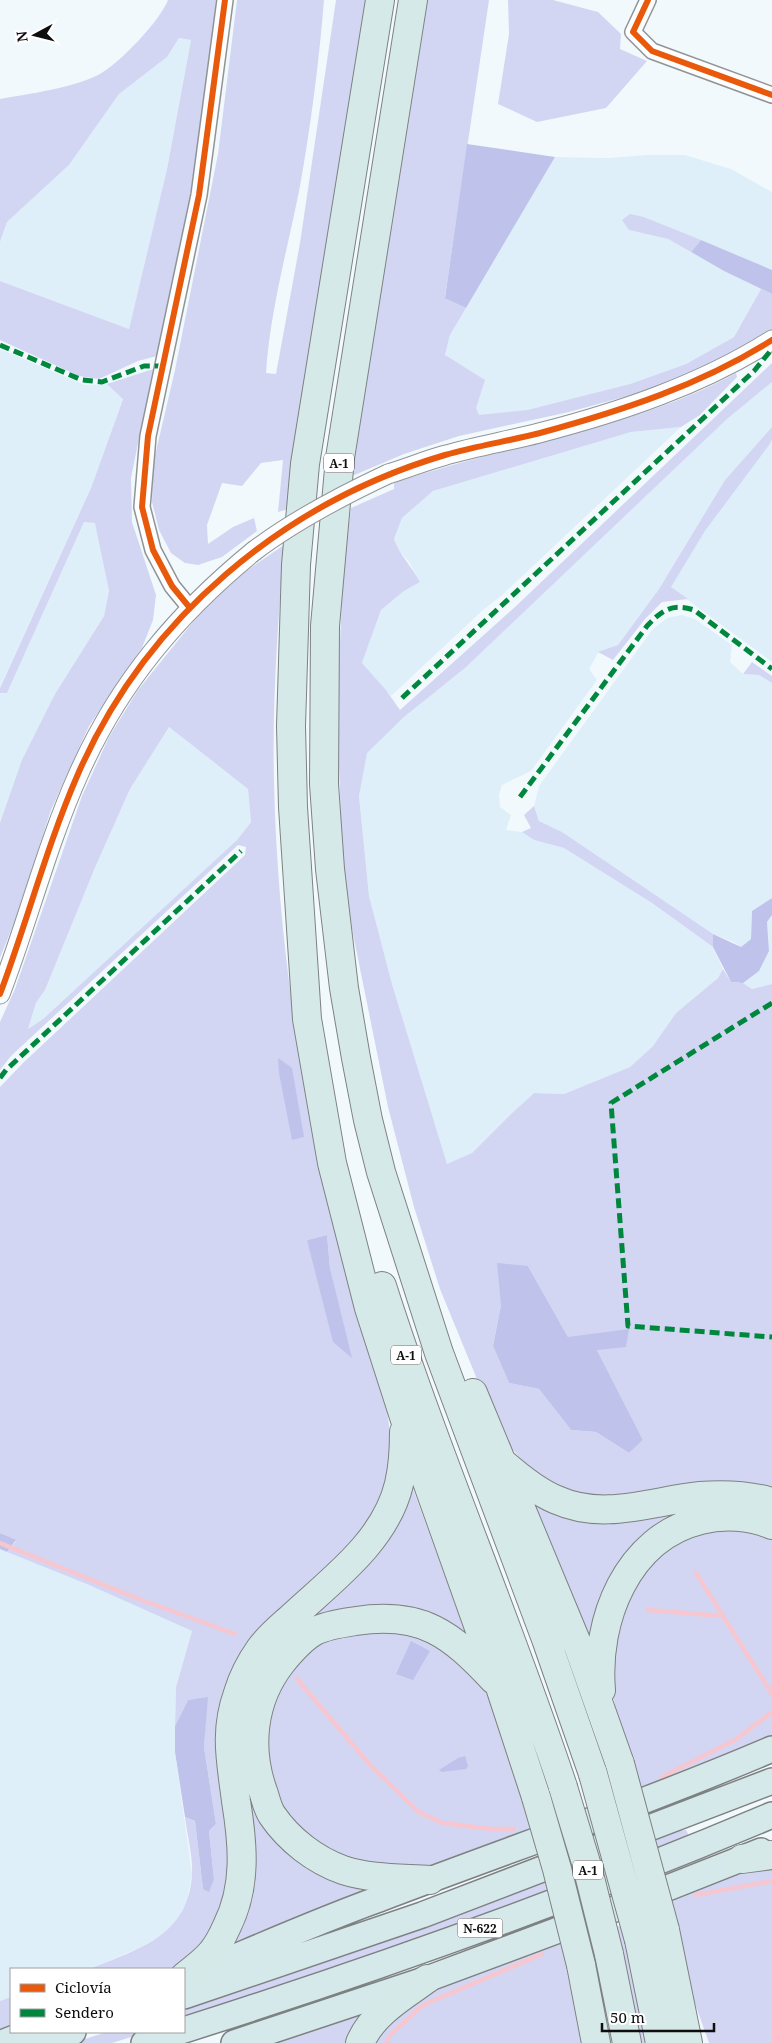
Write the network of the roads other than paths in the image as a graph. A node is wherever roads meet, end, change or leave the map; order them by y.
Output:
1 (225, 0) edge
2 (380, 0) edge
3 (413, 0) edge
4 (648, 0) edge
5 (772, 95) edge
6 (772, 340) edge
7 (190, 608) junction
8 (301, 909) junction
9 (0, 994) edge
10 (382, 1172) junction
11 (405, 1420) junction
12 (502, 1462) junction
13 (772, 1502) edge
14 (772, 1525) edge
15 (499, 1684) junction
16 (603, 1714) junction
17 (772, 1749) edge
18 (772, 1781) edge
19 (772, 1815) edge
20 (772, 1846) edge
21 (772, 1855) edge
22 (742, 1859) junction
23 (430, 1880) junction
24 (185, 1977) edge
25 (185, 1978) edge
26 (427, 1979) junction
27 (185, 1996) edge
28 (185, 2030) edge
29 (686, 2030) edge
30 (27, 2033) edge
31 (70, 2033) edge
32 (177, 2033) edge
33 (2, 2043) edge
34 (37, 2043) edge
35 (144, 2043) edge
36 (234, 2043) edge
37 (360, 2043) edge
38 (596, 2043) edge
39 (627, 2043) edge
40 (660, 2043) edge
41 (697, 2043) edge

1 - 7 street
2 - 8 highway, A-1
3 - 10 highway, A-1
4 - 5 street
6 - 7 street, bridge
7 - 9 street
8 - 11 highway
8 - 39 highway, A-1, bridge
10 - 12 highway
10 - 40 highway, A-1, bridge
11 - 15 highway
11 - 24 highway
12 - 13 highway
12 - 16 highway
14 - 16 highway
15 - 23 highway
15 - 38 highway, bridge
16 - 29 highway, bridge
17 - 23 highway
18 - 27 highway, N-622
19 - 28 highway, N-622
20 - 22 highway
21 - 22 highway
22 - 26 highway
23 - 25 highway
26 - 36 highway
26 - 37 highway
29 - 41 highway
30 - 33 highway
31 - 34 highway
32 - 35 highway

